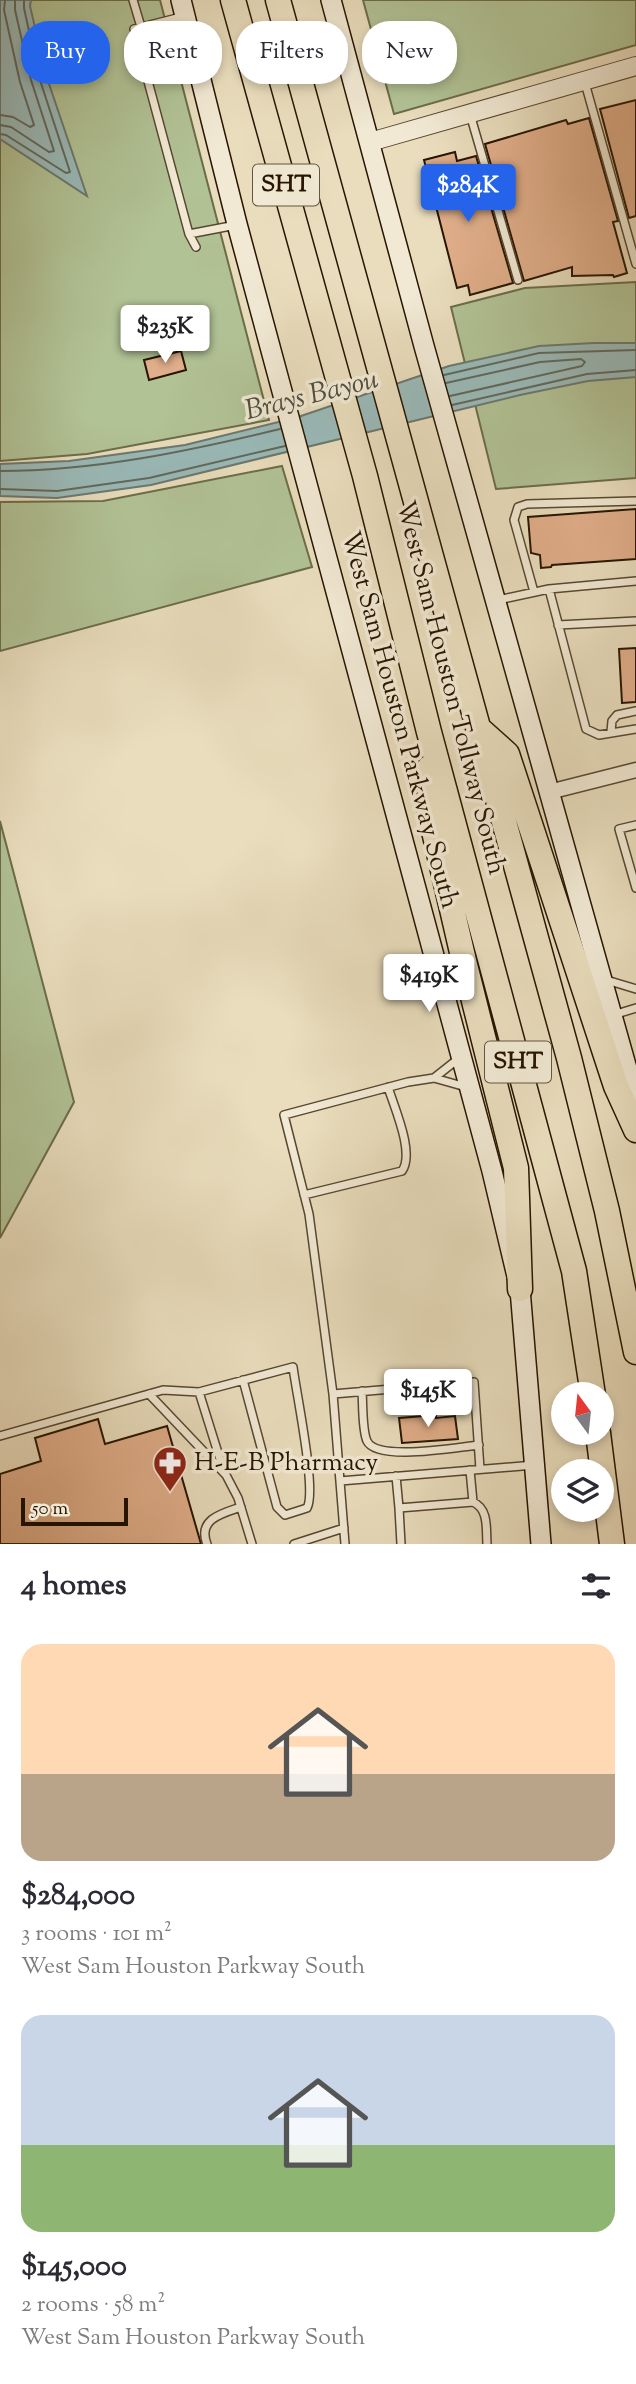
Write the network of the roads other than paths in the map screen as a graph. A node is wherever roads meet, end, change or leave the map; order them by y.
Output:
1 (133, 0) edge
2 (233, 0) edge
3 (278, 0) edge
4 (331, 0) edge
5 (183, 8) edge
6 (139, 21) edge
7 (154, 21) edge
8 (636, 66) edge
9 (584, 81) junction
10 (149, 84) edge
11 (470, 114) junction
12 (370, 142) junction
13 (237, 225) junction
14 (189, 234) junction
15 (196, 247) dead end
16 (636, 264) edge
17 (517, 280) dead end
18 (636, 501) edge
19 (636, 581) edge
20 (549, 589) junction
21 (534, 592) junction
22 (496, 601) junction
23 (636, 621) edge
24 (558, 625) junction
25 (636, 711) edge
26 (478, 728) junction
27 (636, 729) edge
28 (429, 732) junction
29 (611, 732) junction
30 (636, 770) edge
31 (549, 792) junction
32 (636, 825) edge
33 (636, 888) edge
34 (602, 978) junction
35 (636, 989) edge
36 (636, 1008) edge
37 (612, 1015) junction
38 (461, 1056) junction
39 (434, 1079) junction
40 (388, 1087) junction
41 (470, 1088) junction
42 (636, 1101) edge
43 (636, 1130) edge
44 (304, 1195) junction
45 (520, 1289) junction
46 (636, 1352) edge
47 (243, 1380) junction
48 (591, 1382) edge
49 (362, 1391) junction
50 (199, 1392) junction
51 (149, 1394) junction
52 (333, 1394) junction
53 (0, 1436) edge
54 (479, 1445) junction
55 (600, 1446) edge
56 (534, 1465) junction
57 (480, 1469) junction
58 (470, 1470) junction
59 (226, 1475) junction
60 (396, 1476) junction
61 (340, 1481) junction
62 (473, 1502) junction
63 (241, 1507) junction
64 (398, 1508) junction
65 (344, 1528) junction
66 (207, 1544) edge
67 (252, 1544) edge
68 (294, 1544) edge
69 (345, 1544) edge
70 (401, 1544) edge
71 (487, 1544) edge
72 (541, 1544) edge
73 (612, 1544) edge

1 - 6 lane
2 - 28 highway, West Sam Houston Tollway South / SHT
3 - 26 highway, West Sam Houston Tollway South / SHT
4 - 12 main road
5 - 7 lane
5 - 13 main road, West Sam Houston Parkway South
8 - 9 street
9 - 11 street
9 - 16 lane
10 - 14 lane
11 - 12 street
11 - 17 lane
12 - 22 main road
13 - 14 lane
13 - 38 main road, West Sam Houston Parkway South
14 - 15 lane
18 - 21 lane
19 - 20 lane
20 - 21 lane
20 - 24 lane
21 - 22 lane
22 - 31 main road
23 - 24 lane
24 - 29 lane
25 - 29 lane
26 - 43 highway
26 - 46 highway, West Sam Houston Tollway South / SHT
27 - 29 lane
28 - 45 highway
28 - 48 highway, West Sam Houston Tollway South / SHT
30 - 31 street
31 - 34 main road
32 - 33 lane
34 - 35 lane
34 - 37 main road
36 - 37 lane
37 - 42 main road
38 - 39 lane
38 - 41 main road, West Sam Houston Parkway South
39 - 40 lane
39 - 41 lane
40 - 44 lane
40 - 44 lane
41 - 45 main road, West Sam Houston Parkway South
44 - 52 lane
45 - 56 main road, West Sam Houston Parkway South
47 - 47 lane
47 - 50 lane
49 - 52 lane
49 - 54 lane
49 - 54 lane
50 - 51 lane
50 - 59 lane
51 - 53 lane
51 - 59 lane
52 - 61 lane
54 - 57 lane
55 - 73 highway
56 - 57 lane
56 - 72 main road, West Sam Houston Parkway South
57 - 58 lane
58 - 60 lane
58 - 62 lane
59 - 63 lane
60 - 61 lane
60 - 64 lane
61 - 65 lane
62 - 64 lane
62 - 71 lane
63 - 66 lane
63 - 67 lane
64 - 70 lane
65 - 68 lane
65 - 69 lane

